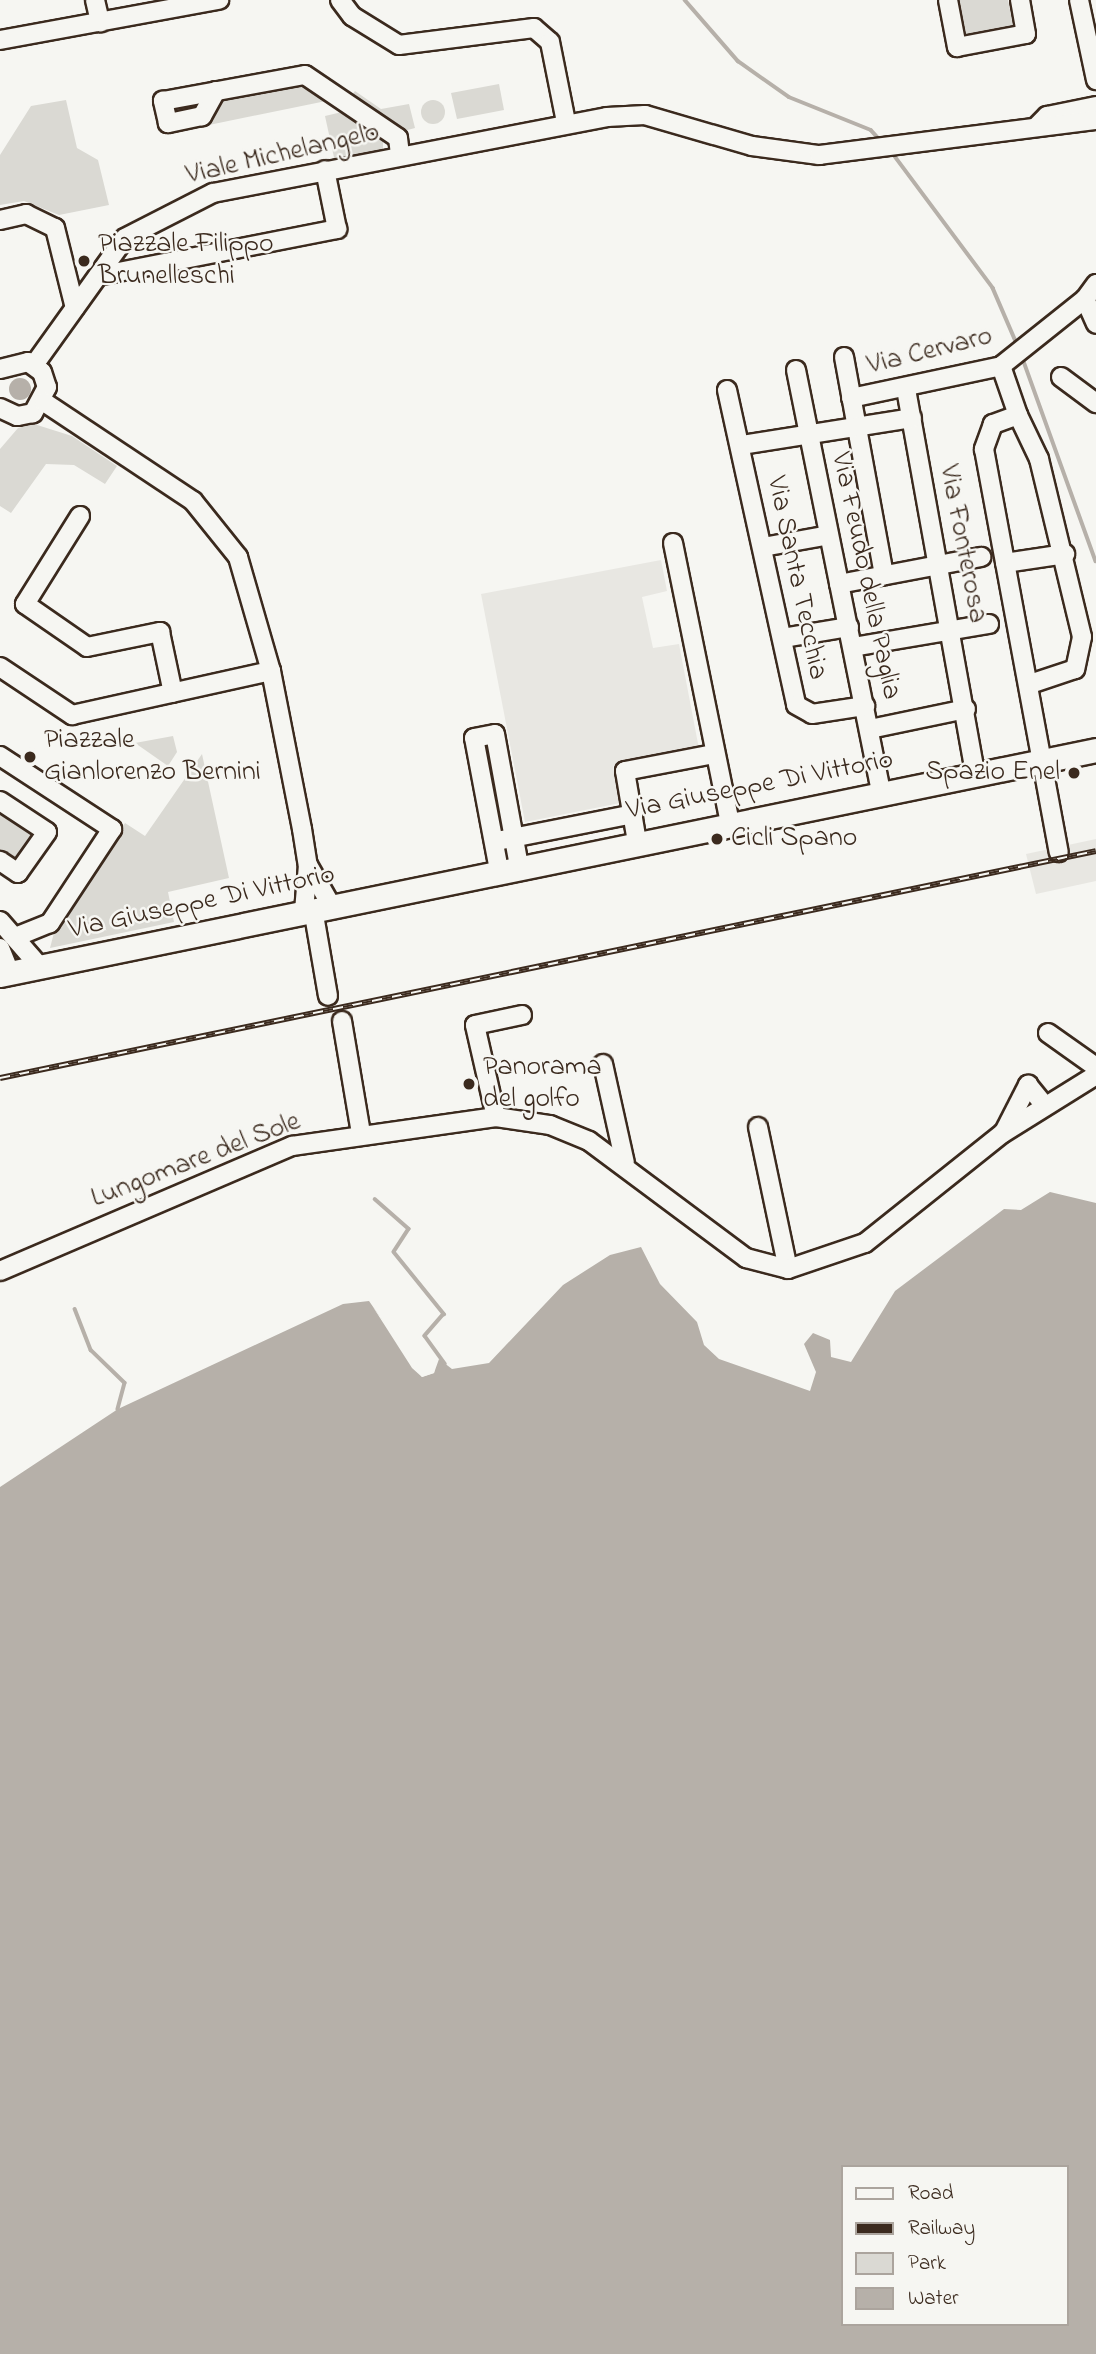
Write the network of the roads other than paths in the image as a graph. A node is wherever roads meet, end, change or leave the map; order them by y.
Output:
1 (95, 0) edge
2 (219, 0) edge
3 (340, 0) edge
4 (948, 0) edge
5 (1020, 0) edge
6 (1079, 0) edge
7 (100, 22) junction
8 (0, 40) edge
9 (1096, 80) edge
10 (216, 91) dead end
11 (1096, 106) edge
12 (1096, 120) edge
13 (569, 122) junction
14 (1036, 127) junction
15 (400, 155) junction
16 (325, 170) junction
17 (0, 220) edge
18 (98, 276) junction
19 (1091, 291) edge
20 (75, 308) junction
21 (1096, 324) edge
22 (844, 357) dead end
23 (34, 365) junction
24 (1001, 366) junction
25 (0, 369) edge
26 (796, 370) dead end
27 (1061, 377) dead end
28 (906, 389) junction
29 (727, 390) dead end
30 (851, 398) junction
31 (44, 402) junction
32 (1096, 403) edge
33 (1, 411) edge
34 (1018, 415) junction
35 (912, 418) junction
36 (858, 424) junction
37 (809, 433) junction
38 (742, 445) junction
39 (80, 516) dead end
40 (829, 535) junction
41 (673, 543) dead end
42 (763, 547) junction
43 (1065, 554) junction
44 (982, 556) dead end
45 (1005, 563) junction
46 (938, 565) junction
47 (884, 575) junction
48 (839, 584) junction
49 (1088, 618) edge
50 (1001, 622) junction
51 (849, 627) junction
52 (951, 630) junction
53 (783, 638) junction
54 (853, 648) junction
55 (0, 667) edge
56 (271, 671) junction
57 (1030, 684) junction
58 (173, 692) junction
59 (865, 706) junction
60 (966, 709) junction
61 (870, 729) junction
62 (1096, 750) edge
63 (714, 754) junction
64 (0, 756) edge
65 (1045, 760) junction
66 (975, 773) junction
67 (881, 792) junction
68 (0, 801) edge
69 (633, 814) junction
70 (730, 824) junction
71 (514, 838) junction
72 (494, 842) junction
73 (637, 842) junction
74 (1059, 852) dead end
75 (0, 861) edge
76 (308, 865) junction
77 (509, 868) junction
78 (316, 909) junction
79 (0, 921) edge
80 (50, 923) junction
81 (17, 936) junction
82 (0, 948) edge
83 (39, 962) junction
84 (5, 974) edge
85 (328, 996) dead end
86 (522, 1015) dead end
87 (342, 1021) dead end
88 (1048, 1034) dead end
89 (603, 1063) dead end
90 (1096, 1067) edge
91 (1096, 1076) edge
92 (1044, 1105) junction
93 (496, 1117) junction
94 (758, 1127) dead end
95 (361, 1133) junction
96 (1003, 1133) junction
97 (625, 1163) junction
98 (788, 1269) junction
99 (0, 1271) edge

1 - 7 street
2 - 7 street
3 - 13 street
4 - 5 street
6 - 9 street
7 - 8 street
10 - 15 street
11 - 14 street
12 - 14 street
13 - 14 street, Viale Michelangelo
13 - 15 street, Viale Michelangelo
15 - 16 street, Viale Michelangelo
16 - 18 street, Viale Michelangelo
16 - 18 street
17 - 20 street
18 - 20 street, Viale Michelangelo
19 - 21 street
19 - 24 street, Via Cervaro
20 - 23 street, Viale Michelangelo
22 - 30 street
23 - 25 street
23 - 31 street
24 - 28 street, Via Cervaro
24 - 34 street
26 - 37 street, Via Feudo della Paglia
27 - 32 street
28 - 30 street, Via Cervaro
28 - 35 street, Via Fonterosa
29 - 38 street, Via Santa Tecchia
30 - 36 street
31 - 33 street
31 - 56 street
34 - 43 street
34 - 45 street
35 - 36 street, Via Cervaro
35 - 46 street, Via Fonterosa
36 - 37 street, Via Cervaro
36 - 47 street
37 - 38 street, Via Cervaro
37 - 40 street, Via Feudo della Paglia
38 - 42 street, Via Santa Tecchia
39 - 58 street
40 - 42 street
40 - 48 street, Via Feudo della Paglia
41 - 63 street
42 - 53 street, Via Santa Tecchia
43 - 45 street
43 - 49 street
44 - 46 street
45 - 50 street
46 - 47 street
46 - 52 street, Via Fonterosa
47 - 48 street
48 - 51 street, Via Feudo della Paglia
49 - 57 street
50 - 52 street
50 - 57 street
51 - 53 street
51 - 54 street, Via Feudo della Paglia
52 - 54 street
52 - 60 street, Via Fonterosa
53 - 59 street, Via Santa Tecchia
54 - 59 street, Via Feudo della Paglia
55 - 58 street
56 - 58 street
56 - 76 street
57 - 65 street
59 - 61 street, Via Feudo della Paglia
60 - 61 street
60 - 66 street, Via Fonterosa
61 - 67 street, Via Feudo della Paglia
62 - 65 main road, Via Giuseppe Di Vittorio
63 - 69 street
63 - 70 street
64 - 80 street
65 - 66 main road, Via Giuseppe Di Vittorio
65 - 74 street
66 - 67 main road, Via Giuseppe Di Vittorio
67 - 70 main road, Via Giuseppe Di Vittorio
68 - 75 street
69 - 71 street, Via Giuseppe Di Vittorio
69 - 73 street
70 - 73 main road, Via Giuseppe Di Vittorio
71 - 72 street, Via Giuseppe Di Vittorio
71 - 72 street
71 - 77 street
72 - 77 street
73 - 77 main road, Via Giuseppe Di Vittorio
76 - 78 street
76 - 78 street
77 - 78 main road, Via Giuseppe Di Vittorio
78 - 83 main road, Via Giuseppe Di Vittorio
78 - 85 street
79 - 81 street
80 - 81 street
80 - 83 street
81 - 83 street
82 - 84 street
83 - 84 main road, Via Giuseppe Di Vittorio
86 - 93 street
87 - 95 street
88 - 90 street
89 - 97 street
91 - 92 street
92 - 96 street
92 - 96 street
93 - 95 street, Lungomare del Sole
93 - 97 street, Lungomare del Sole
94 - 98 street
95 - 99 street, Lungomare del Sole
96 - 98 street
97 - 98 street, Lungomare del Sole

